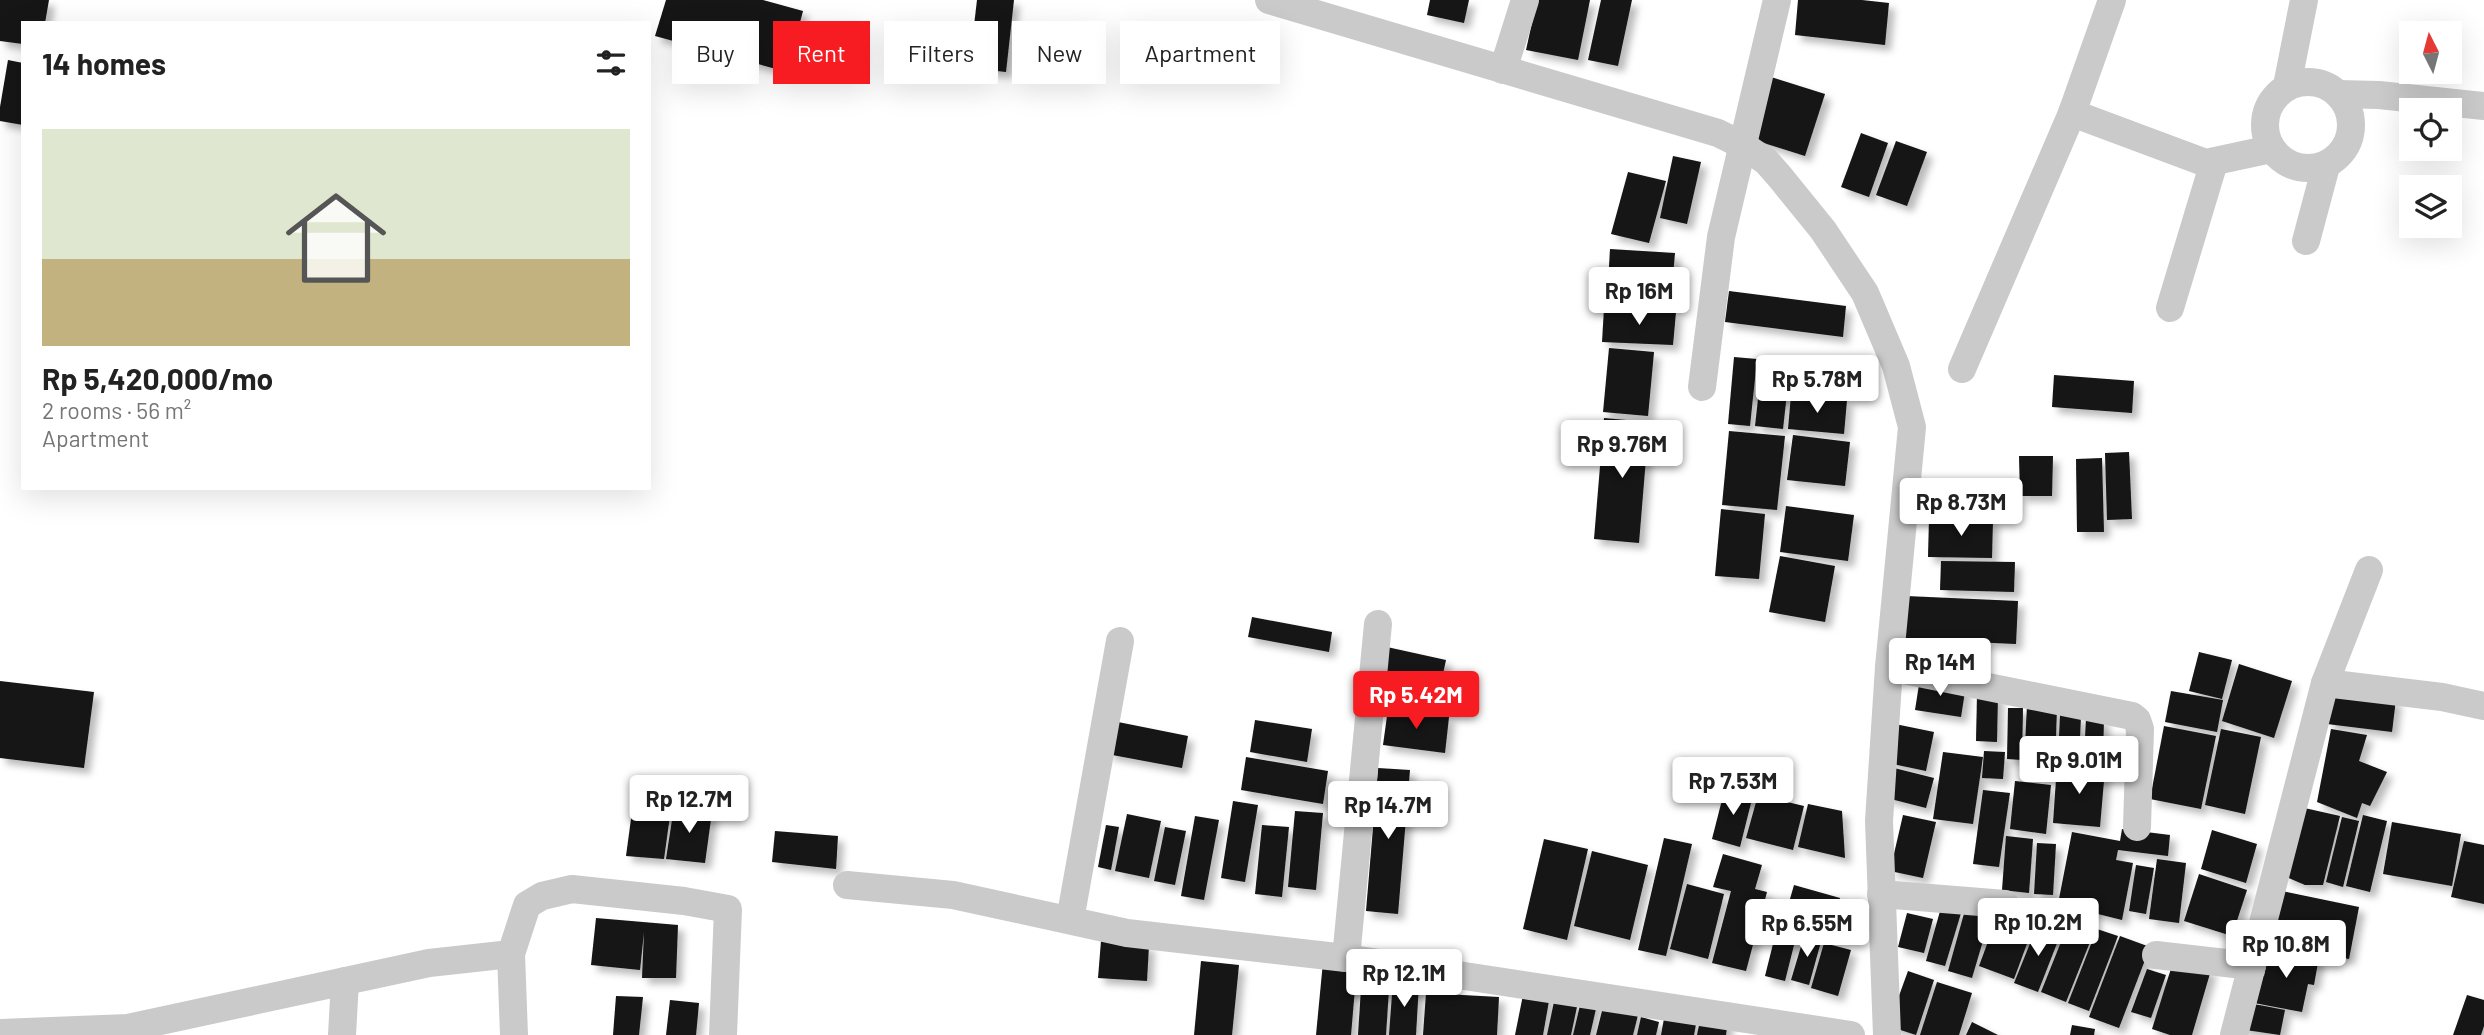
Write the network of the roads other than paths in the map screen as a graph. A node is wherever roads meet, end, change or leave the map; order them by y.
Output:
1 (1269, 0) edge
2 (1525, 0) edge
3 (1777, 0) edge
4 (2112, 0) edge
5 (2304, 0) edge
6 (1503, 70) junction
7 (2287, 86) junction
8 (2339, 94) junction
9 (2484, 106) edge
10 (2072, 113) junction
11 (1742, 145) junction
12 (2271, 149) junction
13 (2214, 162) junction
14 (2326, 166) junction
15 (2306, 241) dead end
16 (2170, 308) dead end
17 (1962, 369) dead end
18 (1702, 387) dead end
19 (2369, 570) dead end
20 (1378, 625) dead end
21 (1120, 640) dead end
22 (1889, 667) junction
23 (2325, 683) junction
24 (2484, 706) edge
25 (2137, 827) dead end
26 (847, 885) dead end
27 (1881, 894) junction
28 (2005, 904) dead end
29 (1070, 920) junction
30 (511, 954) junction
31 (2156, 955) dead end
32 (1346, 958) junction
33 (2252, 966) junction
34 (345, 981) junction
35 (0, 1033) edge
36 (342, 1035) edge
37 (514, 1035) edge
38 (723, 1035) edge
39 (1851, 1035) edge
40 (1887, 1035) edge
41 (2234, 1035) edge

1 - 6 street
2 - 6 street
3 - 11 street
4 - 10 street
5 - 7 street
6 - 11 street
7 - 8 street
7 - 12 street
8 - 9 street
8 - 14 street
10 - 13 street
10 - 17 street
11 - 18 street
11 - 22 street
12 - 13 street
12 - 14 street
13 - 16 street
14 - 15 street
19 - 23 street
20 - 32 street
21 - 29 street
22 - 25 street
22 - 27 street
23 - 24 street
23 - 33 street
26 - 29 street
27 - 28 street
27 - 40 street
29 - 32 street
30 - 34 street
30 - 37 street
30 - 38 street
31 - 33 street
32 - 39 street
33 - 41 street
34 - 35 street
34 - 36 street

